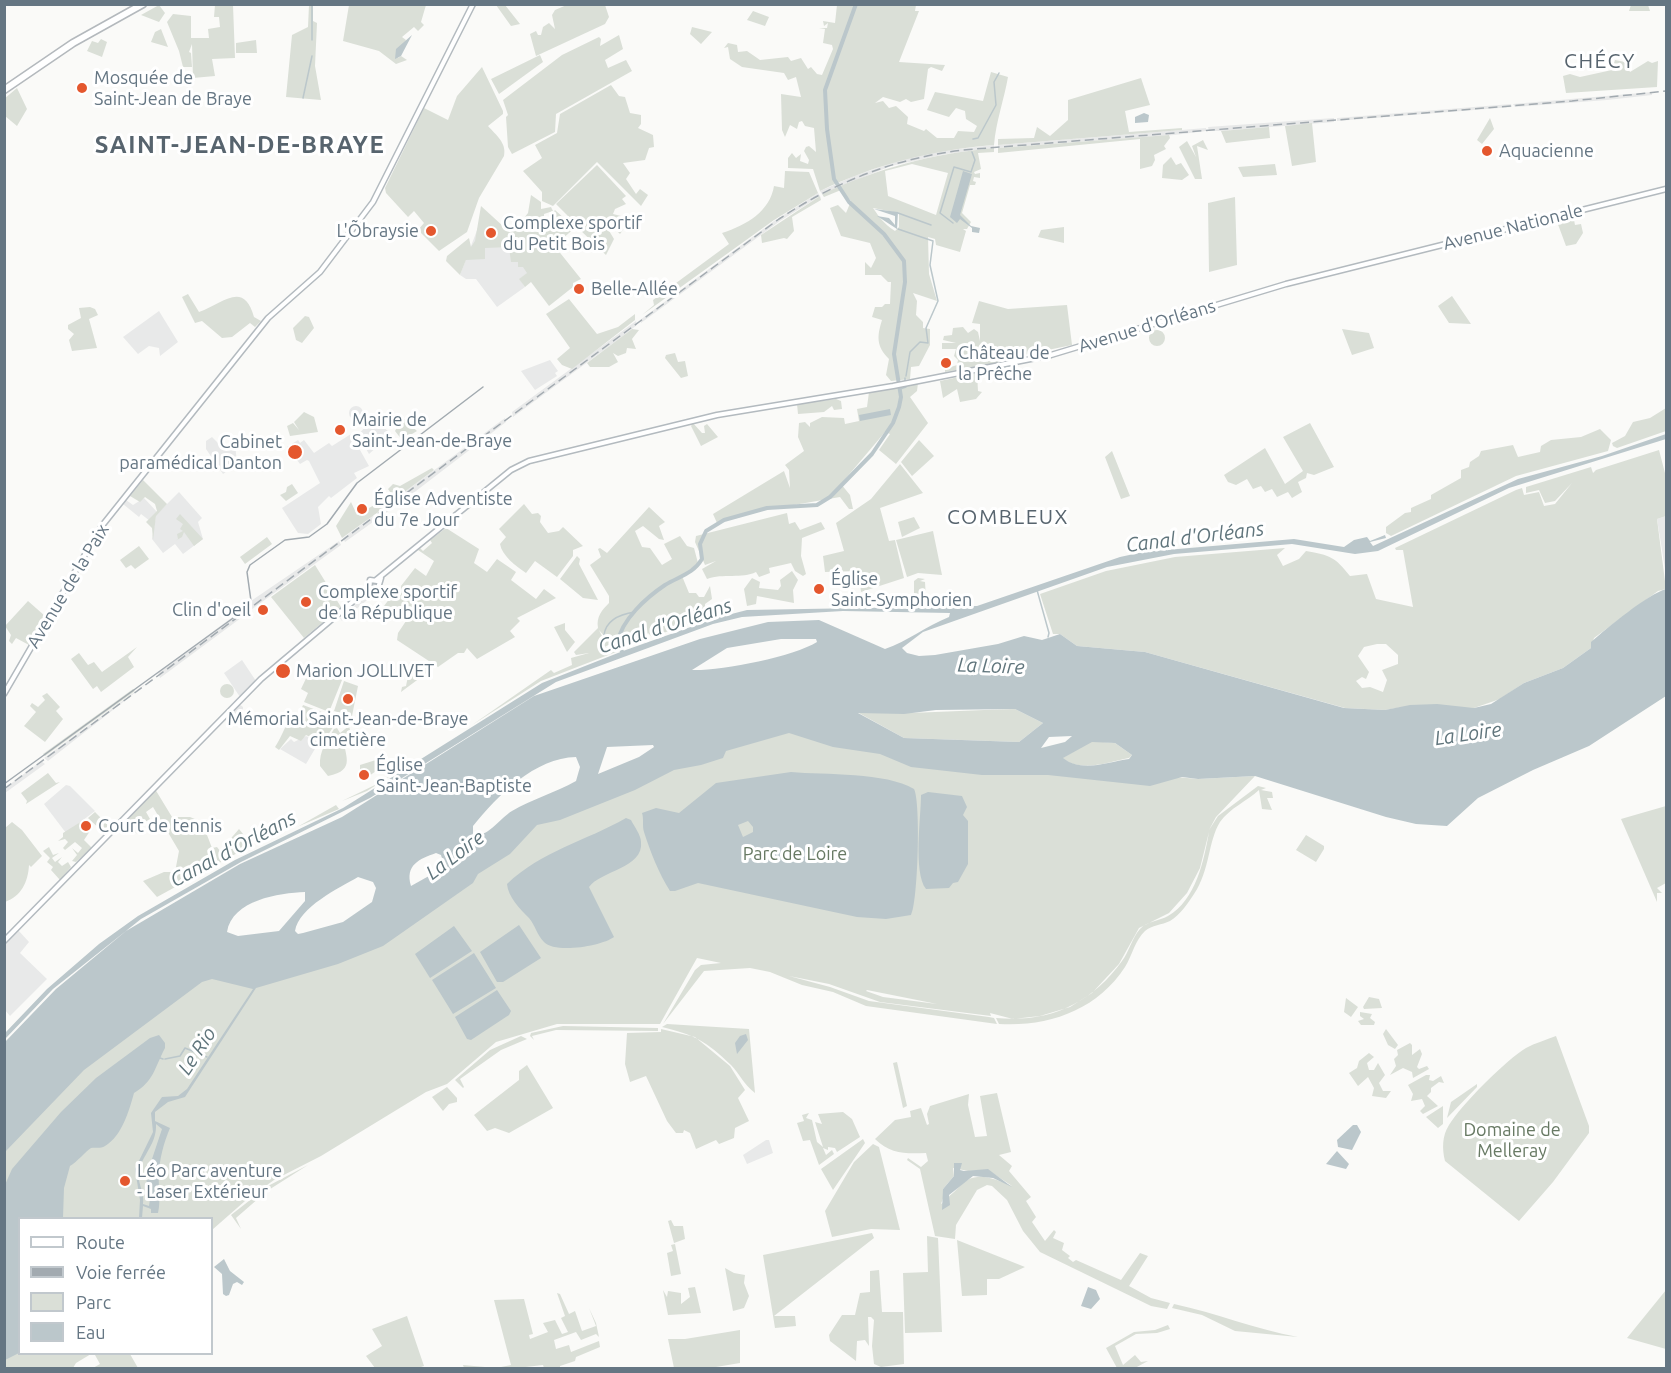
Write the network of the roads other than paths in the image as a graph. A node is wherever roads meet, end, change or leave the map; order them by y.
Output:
1 (136, 4) edge
2 (143, 4) edge
3 (473, 4) edge
4 (4, 88) edge
5 (1666, 189) edge
6 (1360, 265) joint
7 (377, 581) junction
8 (369, 587) junction
9 (4, 694) edge
10 (4, 941) edge

1 - 4 highway
2 - 4 highway
3 - 9 main road, Avenue de la Paix
5 - 6 main road, Avenue Nationale
6 - 7 main road, Avenue d'Orléans
7 - 8 main road
7 - 8 main road
8 - 10 main road

